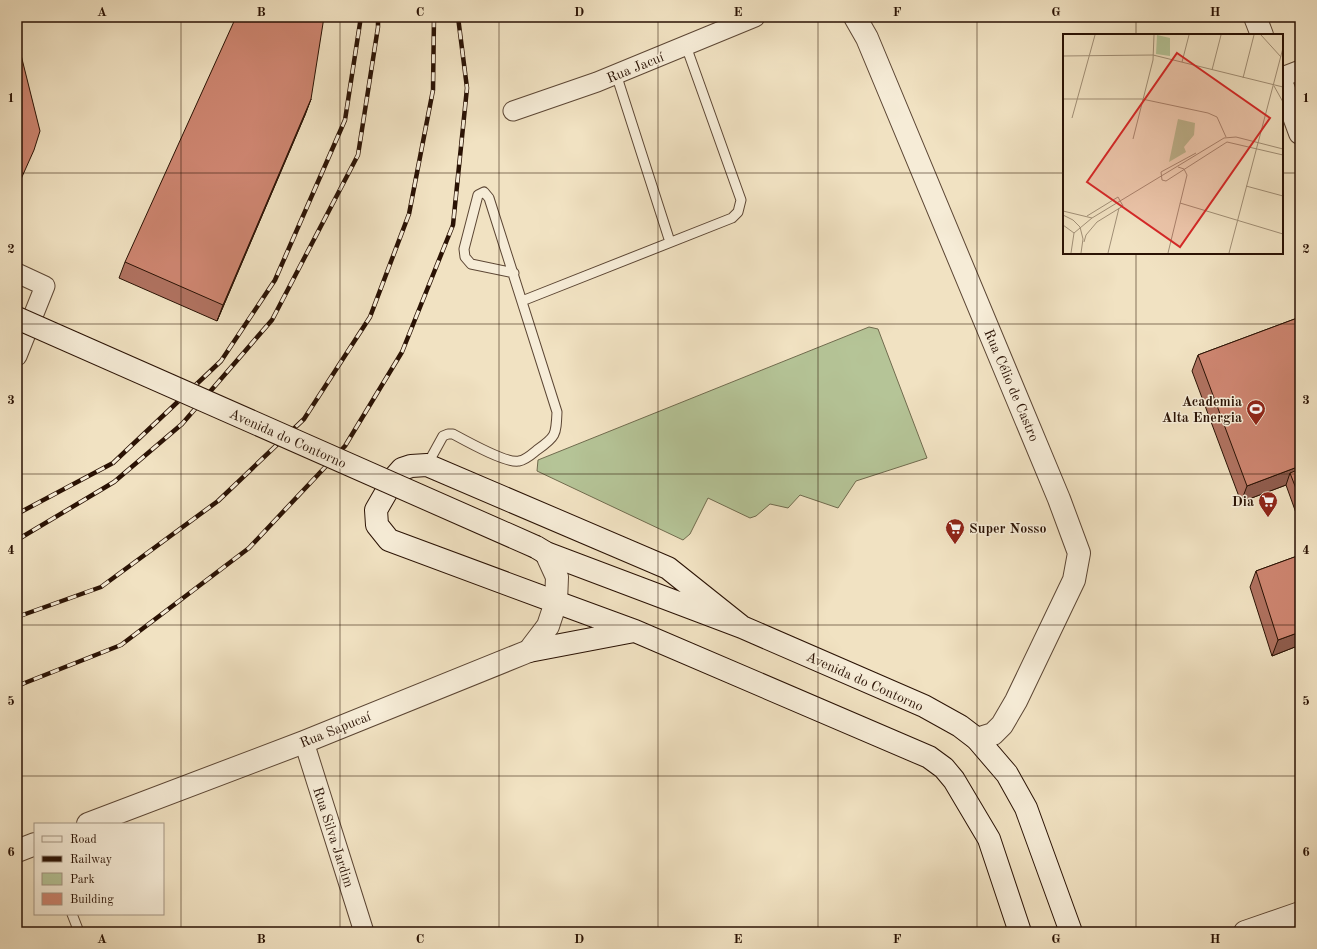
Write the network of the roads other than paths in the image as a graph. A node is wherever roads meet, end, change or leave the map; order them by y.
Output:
1 (755, 17) edge
2 (855, 17) edge
3 (1255, 17) edge
4 (1262, 34) edge
5 (686, 46) junction
6 (1300, 70) edge
7 (616, 74) junction
8 (1283, 77) edge
9 (1283, 87) edge
10 (513, 111) dead end
11 (1300, 133) edge
12 (670, 242) junction
13 (17, 273) edge
14 (514, 273) junction
15 (522, 301) junction
16 (17, 318) edge
17 (17, 356) edge
18 (427, 465) junction
19 (541, 550) junction
20 (556, 602) junction
21 (742, 627) junction
22 (635, 631) junction
23 (528, 650) junction
24 (977, 740) junction
25 (304, 742) junction
26 (91, 823) edge
27 (34, 844) edge
28 (17, 851) edge
29 (1300, 913) edge
30 (72, 915) edge
31 (79, 932) edge
32 (364, 932) edge
33 (1020, 932) edge
34 (1071, 932) edge
35 (1245, 932) edge

1 - 5 street, Rua Jacuí
2 - 24 main road, Rua Célio de Castro
3 - 4 main road
5 - 7 street, Rua Jacuí
5 - 12 lane
6 - 8 street
7 - 10 street, Rua Jacuí
7 - 12 lane
9 - 11 main road
12 - 15 lane
13 - 17 street
14 - 14 lane
14 - 15 lane
15 - 18 lane
16 - 19 main road, Avenida do Contorno, bridge
18 - 20 main road
18 - 21 main road
19 - 20 main road
19 - 21 main road, Avenida do Contorno
20 - 22 main road
20 - 23 main road, Rua Sapucaí
21 - 24 main road, Avenida do Contorno
22 - 23 main road
22 - 33 main road
23 - 25 main road, Rua Sapucaí
24 - 34 main road, Avenida do Contorno
25 - 26 main road, Rua Sapucaí
25 - 32 street, Rua Silva Jardim
27 - 28 main road
29 - 35 main road
30 - 31 lane

